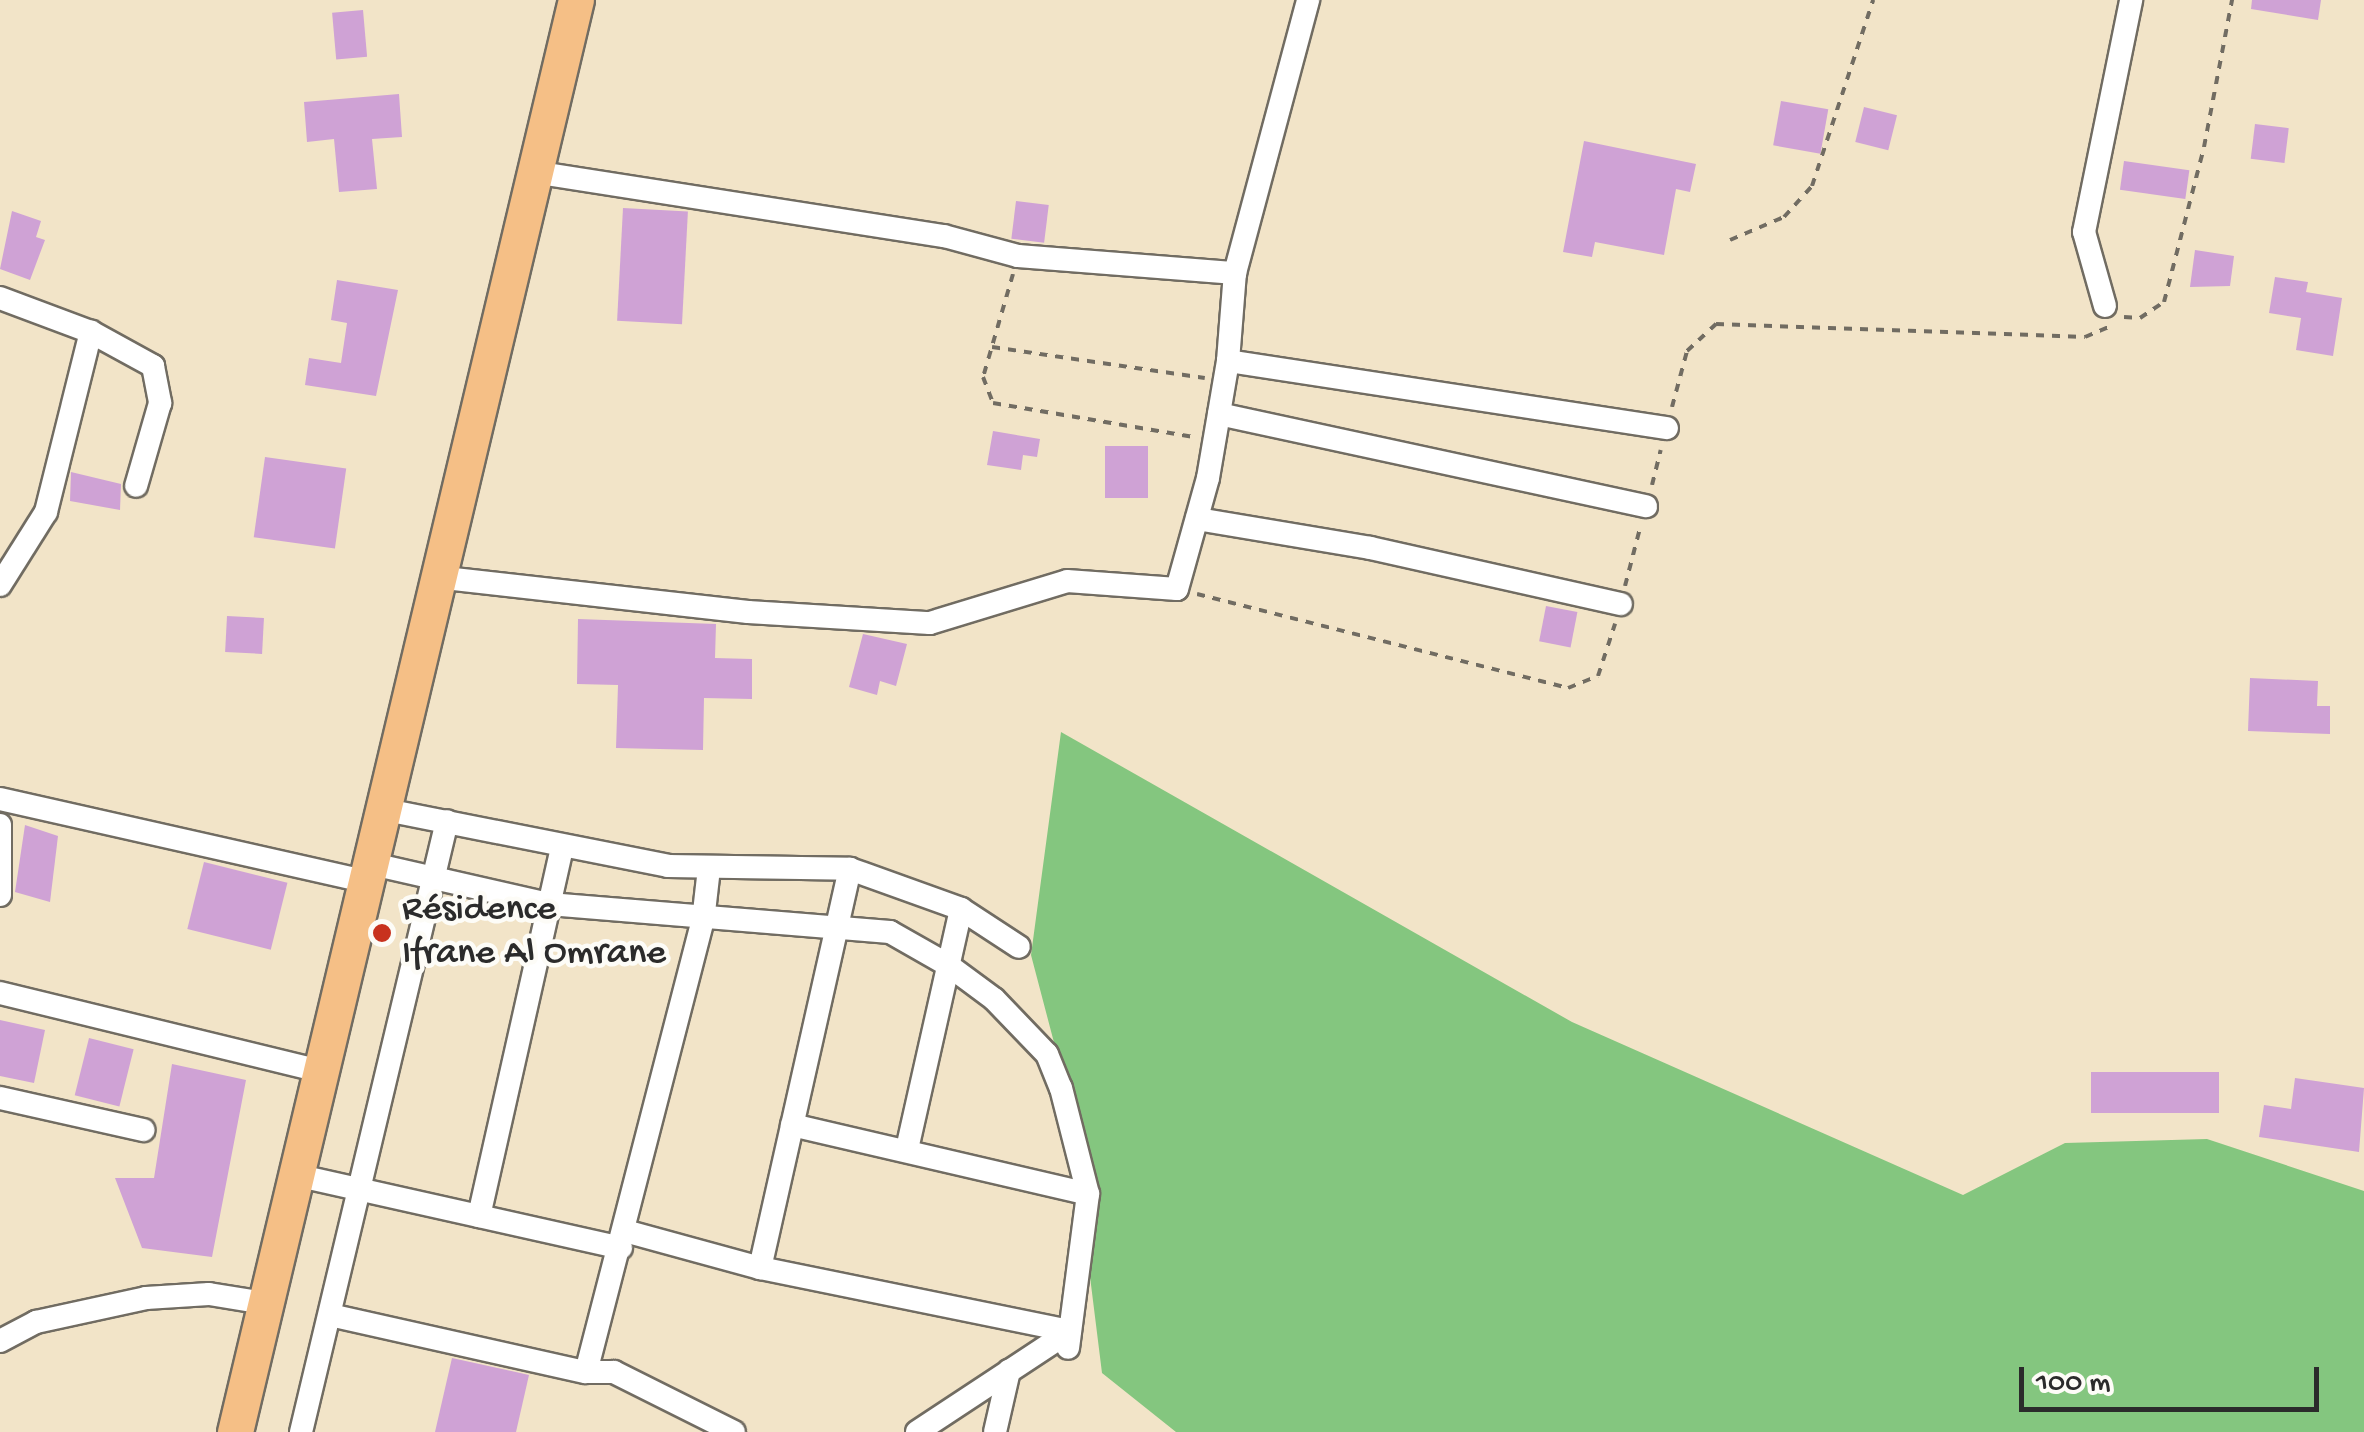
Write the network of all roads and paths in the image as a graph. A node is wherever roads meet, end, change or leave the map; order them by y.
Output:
1 (576, 0) edge
2 (1308, 0) edge
3 (1873, 0) edge
4 (2131, 0) edge
5 (2232, 0) edge
6 (534, 172) junction
7 (1730, 240) dead end
8 (1018, 256) junction
9 (1236, 273) junction
10 (0, 298) edge
11 (2105, 306) joint
12 (91, 332) junction
13 (992, 347) junction
14 (1227, 371) junction
15 (1219, 414) junction
16 (1667, 428) dead end
17 (1214, 440) junction
18 (136, 486) dead end
19 (1646, 506) dead end
20 (1198, 519) junction
21 (436, 577) junction
22 (0, 585) edge
23 (1620, 604) dead end
24 (0, 799) edge
25 (381, 809) junction
26 (446, 821) junction
27 (0, 825) edge
28 (562, 847) junction
29 (709, 868) junction
30 (850, 869) junction
31 (366, 872) junction
32 (433, 878) junction
33 (0, 895) edge
34 (549, 904) junction
35 (961, 909) junction
36 (702, 921) junction
37 (838, 924) junction
38 (1019, 947) dead end
39 (948, 966) junction
40 (0, 992) edge
41 (319, 1071) junction
42 (0, 1098) edge
43 (792, 1125) junction
44 (144, 1130) dead end
45 (907, 1149) junction
46 (294, 1175) junction
47 (361, 1190) junction
48 (1088, 1194) junction
49 (479, 1216) junction
50 (623, 1239) junction
51 (760, 1268) junction
52 (265, 1303) junction
53 (330, 1315) junction
54 (1069, 1340) junction
55 (0, 1342) edge
56 (586, 1372) junction
57 (1009, 1372) junction
58 (235, 1432) edge
59 (300, 1432) edge
60 (734, 1432) edge
61 (917, 1432) edge
62 (995, 1432) edge

1 - 6 highway
2 - 9 street
3 - 7 path
4 - 11 street
5 - 11 path
6 - 8 street
6 - 21 highway
8 - 9 street
8 - 13 path
9 - 14 street
10 - 12 street
12 - 18 street
12 - 22 street
13 - 14 path
13 - 17 path
14 - 15 street
14 - 16 street
15 - 17 street
15 - 19 street
17 - 20 street
20 - 21 street
20 - 23 street
21 - 25 highway
24 - 31 street
25 - 26 street
25 - 31 highway
26 - 28 street
26 - 32 street
27 - 33 street
28 - 29 street
28 - 34 street
29 - 30 street
29 - 36 street
30 - 35 street
30 - 37 street
31 - 32 street
31 - 41 highway
32 - 34 street
32 - 47 street
34 - 36 street
34 - 49 street
35 - 38 street
35 - 39 street
36 - 37 street
36 - 50 street
37 - 39 street
37 - 43 street
39 - 45 street
39 - 48 street
40 - 41 street
41 - 46 highway
42 - 44 street
43 - 45 street
43 - 51 street
45 - 48 street
46 - 47 street
46 - 52 highway
47 - 49 street
47 - 53 street
48 - 54 street
49 - 50 street
50 - 51 street
50 - 56 street
51 - 54 street
52 - 55 street
52 - 58 highway
53 - 56 street
53 - 59 street
54 - 57 street
56 - 60 street
57 - 61 street
57 - 62 street

